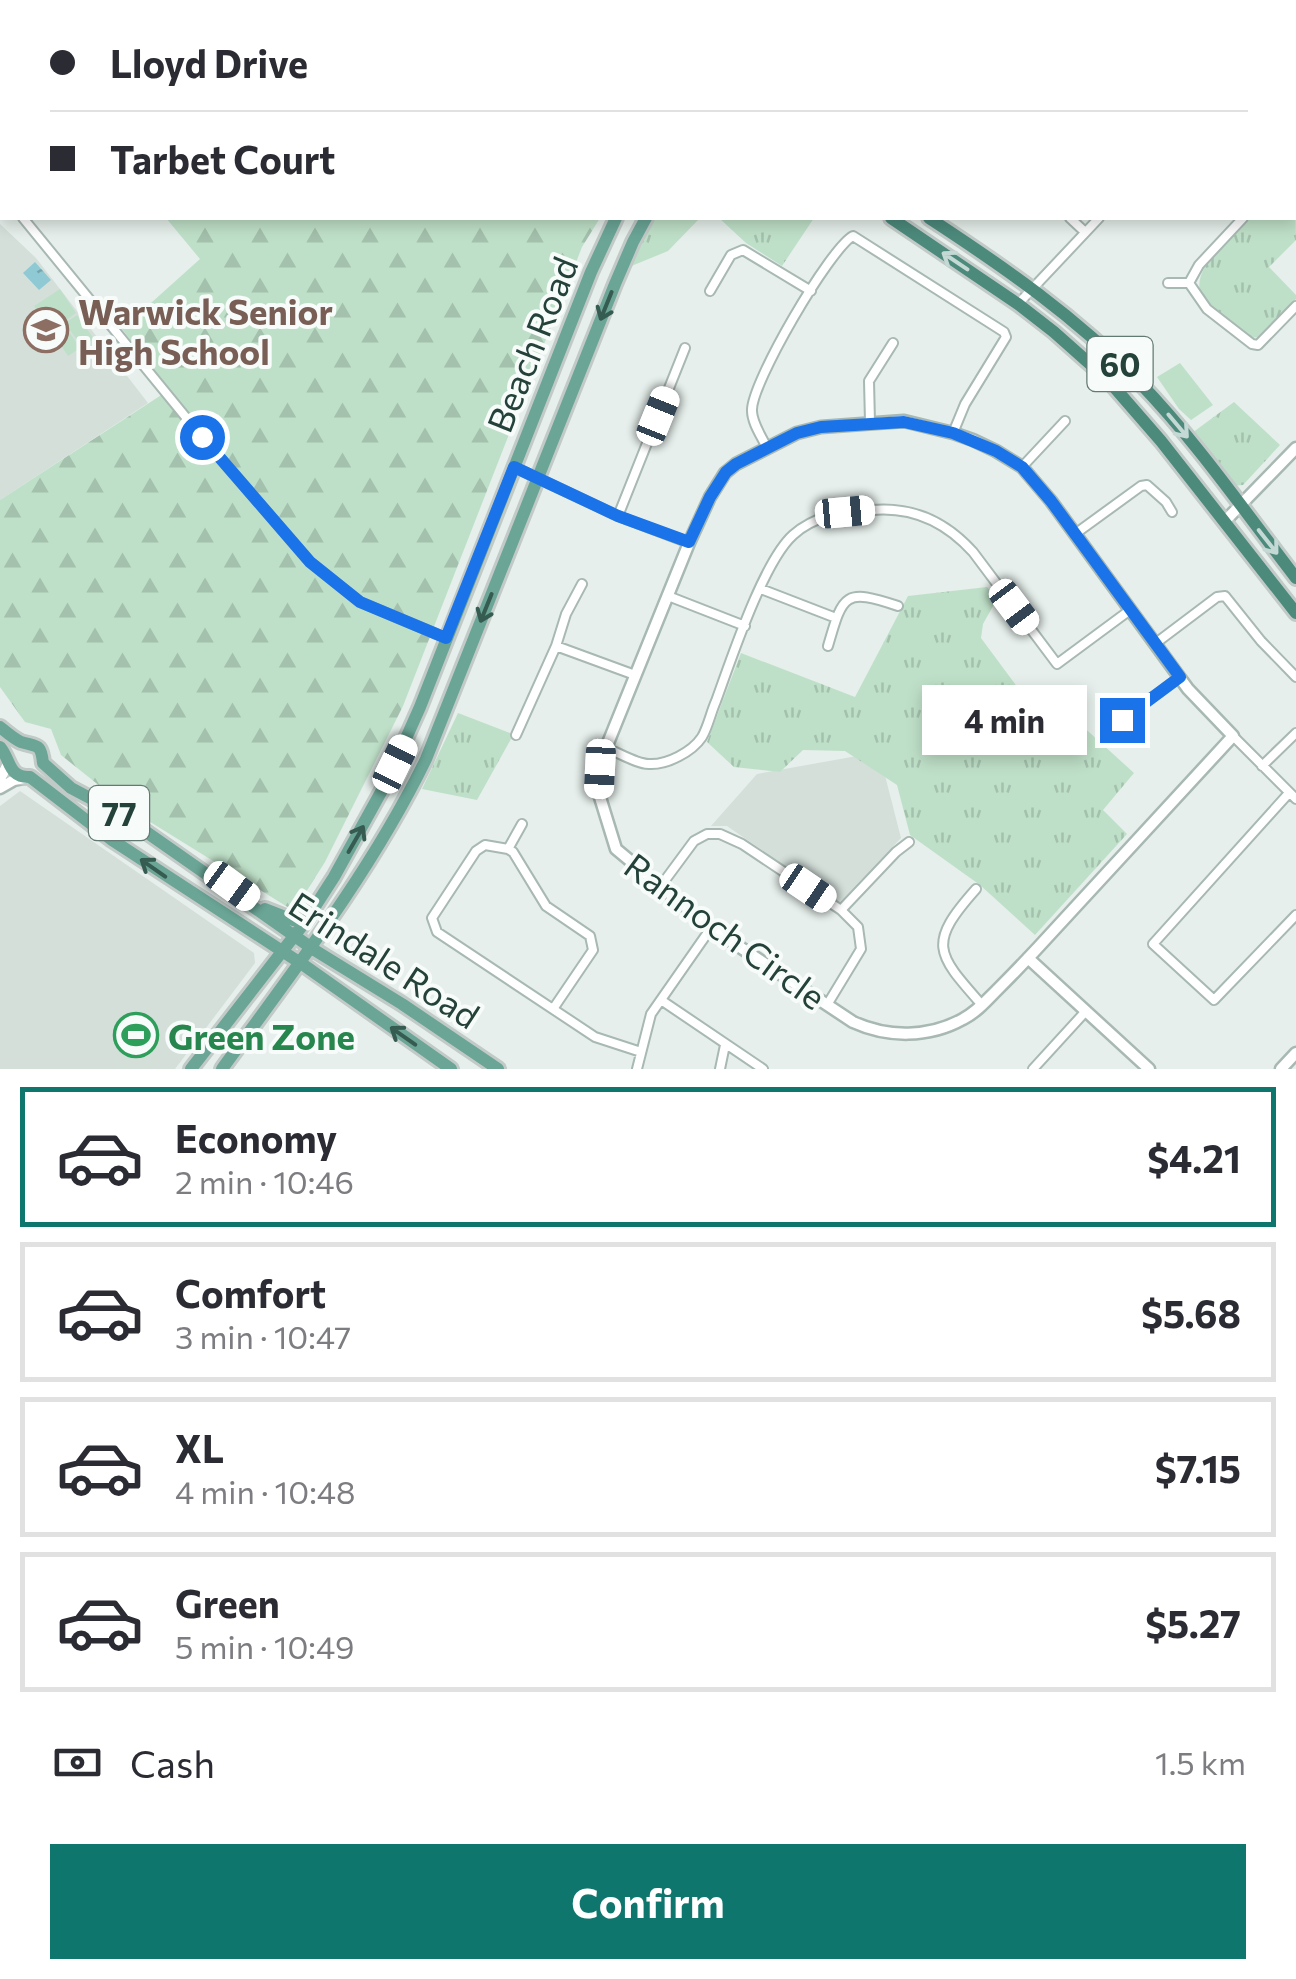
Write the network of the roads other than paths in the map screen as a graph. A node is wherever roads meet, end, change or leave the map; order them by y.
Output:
1 (25, 220) edge
2 (615, 220) edge
3 (623, 220) edge
4 (645, 220) edge
5 (895, 220) edge
6 (933, 220) edge
7 (1072, 220) edge
8 (1097, 220) edge
9 (1242, 220) edge
10 (1085, 232) junction
11 (601, 249) junction
12 (1168, 283) dead end
13 (1190, 283) junction
14 (1032, 287) junction
15 (710, 292) dead end
16 (810, 292) junction
17 (1018, 304) junction
18 (1296, 306) edge
19 (892, 343) dead end
20 (685, 348) dead end
21 (1065, 420) dead end
22 (870, 422) junction
23 (953, 433) junction
24 (767, 448) junction
25 (1296, 448) edge
26 (1022, 467) junction
27 (513, 471) junction
28 (537, 481) junction
29 (1240, 506) junction
30 (1172, 512) dead end
31 (618, 516) junction
32 (1225, 522) junction
33 (1075, 534) junction
34 (689, 542) junction
35 (1296, 578) edge
36 (582, 584) dead end
37 (761, 588) junction
38 (668, 596) junction
39 (898, 606) dead end
40 (1130, 610) junction
41 (1296, 613) edge
42 (836, 618) junction
43 (745, 626) junction
44 (446, 638) junction
45 (1156, 644) junction
46 (556, 646) junction
47 (828, 646) dead end
48 (635, 675) junction
49 (1180, 677) junction
50 (1296, 678) edge
51 (1122, 720) dead end
52 (0, 727) edge
53 (1296, 733) edge
54 (516, 735) dead end
55 (1233, 736) junction
56 (22, 742) junction
57 (606, 748) junction
58 (5, 756) edge
59 (43, 763) junction
60 (1262, 766) junction
61 (27, 777) junction
62 (0, 779) edge
63 (0, 788) edge
64 (1293, 796) edge
65 (522, 824) dead end
66 (909, 842) dead end
67 (508, 849) junction
68 (214, 879) junction
69 (660, 887) junction
70 (976, 888) dead end
71 (351, 889) junction
72 (841, 910) junction
73 (1296, 914) edge
74 (304, 922) junction
75 (711, 928) junction
76 (294, 936) junction
77 (265, 940) junction
78 (310, 946) junction
79 (283, 951) junction
80 (327, 958) junction
81 (1028, 958) junction
82 (299, 962) junction
83 (288, 976) junction
84 (661, 1000) junction
85 (982, 1005) junction
86 (826, 1006) junction
87 (239, 1008) junction
88 (366, 1009) junction
89 (553, 1009) junction
90 (1086, 1011) junction
91 (456, 1042) junction
92 (725, 1045) junction
93 (641, 1052) junction
94 (1296, 1053) edge
95 (446, 1066) edge
96 (191, 1069) edge
97 (222, 1069) edge
98 (498, 1069) edge
99 (636, 1069) edge
100 (720, 1069) edge
101 (763, 1069) edge
102 (1034, 1069) edge
103 (1150, 1069) edge
104 (1281, 1069) edge

1 - 44 street
2 - 11 main road, Beach Road
3 - 11 main road
4 -> 28 main road, Beach Road
17 -> 5 highway, 60
6 - 14 highway, 60
7 - 10 street
8 - 10 street
9 - 13 street
10 - 14 street
11 - 27 main road, Beach Road
12 - 13 street
13 - 18 street
14 - 17 street
14 -> 29 highway, 60
15 - 16 street
16 - 23 street
16 - 24 street
17 - 32 highway, 60
19 - 22 street
20 - 31 street
21 - 26 street
22 - 23 street, Rannoch Circle
22 - 24 street, Rannoch Circle
23 - 26 street, Rannoch Circle
24 - 34 street, Rannoch Circle
25 - 29 street
26 - 33 street, Rannoch Circle
27 - 28 street
27 - 44 main road, Beach Road
28 - 31 street
28 -> 71 main road, Beach Road
29 - 32 street
29 -> 35 highway, 60
30 - 33 street
31 - 34 street
32 - 41 highway, 60
33 - 40 street, Rannoch Circle
34 - 38 street, Rannoch Circle
36 - 46 street
37 - 40 street
37 - 42 street
37 - 43 street
38 - 43 street
38 - 48 street, Rannoch Circle
39 - 42 street
40 - 45 street, Rannoch Circle
42 - 47 street
43 - 57 street
74 -> 44 main road, Beach Road
45 - 49 street, Rannoch Circle
45 - 50 street
46 - 48 street
46 - 54 street
48 - 57 street, Rannoch Circle
49 - 51 street
49 - 55 street, Rannoch Circle
52 - 56 main road, Erindale Road
53 - 60 street
55 - 60 street
55 - 81 street, Rannoch Circle
56 - 58 main road
56 - 59 main road, Erindale Road
57 - 69 street, Rannoch Circle
58 - 61 main road, Erindale Road
58 - 62 street
59 - 61 main road
59 - 68 main road, Erindale Road / 77
60 - 64 street
61 - 63 street
77 -> 61 main road, Erindale Road / 77
64 - 73 street
65 - 67 street
66 - 72 street
67 - 89 street
67 - 89 street
68 - 74 main road
68 - 76 main road, Erindale Road / 77
69 - 72 street
69 - 75 street, Rannoch Circle
70 - 85 street
71 - 78 main road, Beach Road
71 - 80 main road
72 - 86 street
74 - 76 main road, Beach Road
75 - 84 street
75 - 86 street, Rannoch Circle
76 - 78 main road, Erindale Road / 77
76 - 79 main road, Beach Road
77 - 79 main road, Erindale Road / 77
77 - 87 main road
78 - 80 main road, Erindale Road / 77
78 - 82 main road, Beach Road
79 - 82 main road, Erindale Road / 77
79 - 87 main road, Beach Road
80 - 91 main road, Erindale Road / 77
81 - 85 street, Rannoch Circle
81 - 90 street
82 - 83 main road, Beach Road
82 - 88 main road, Erindale Road / 77
83 - 88 main road
83 - 97 main road, Beach Road
84 - 92 street
84 - 93 street
85 - 86 street, Rannoch Circle
87 - 96 main road, Beach Road
95 -> 88 main road, Erindale Road / 77
89 - 93 street
90 - 102 street
90 - 103 street
91 - 95 main road
91 - 98 main road, Erindale Road / 77
92 - 100 street
92 - 101 street
93 - 99 street
94 - 104 street

